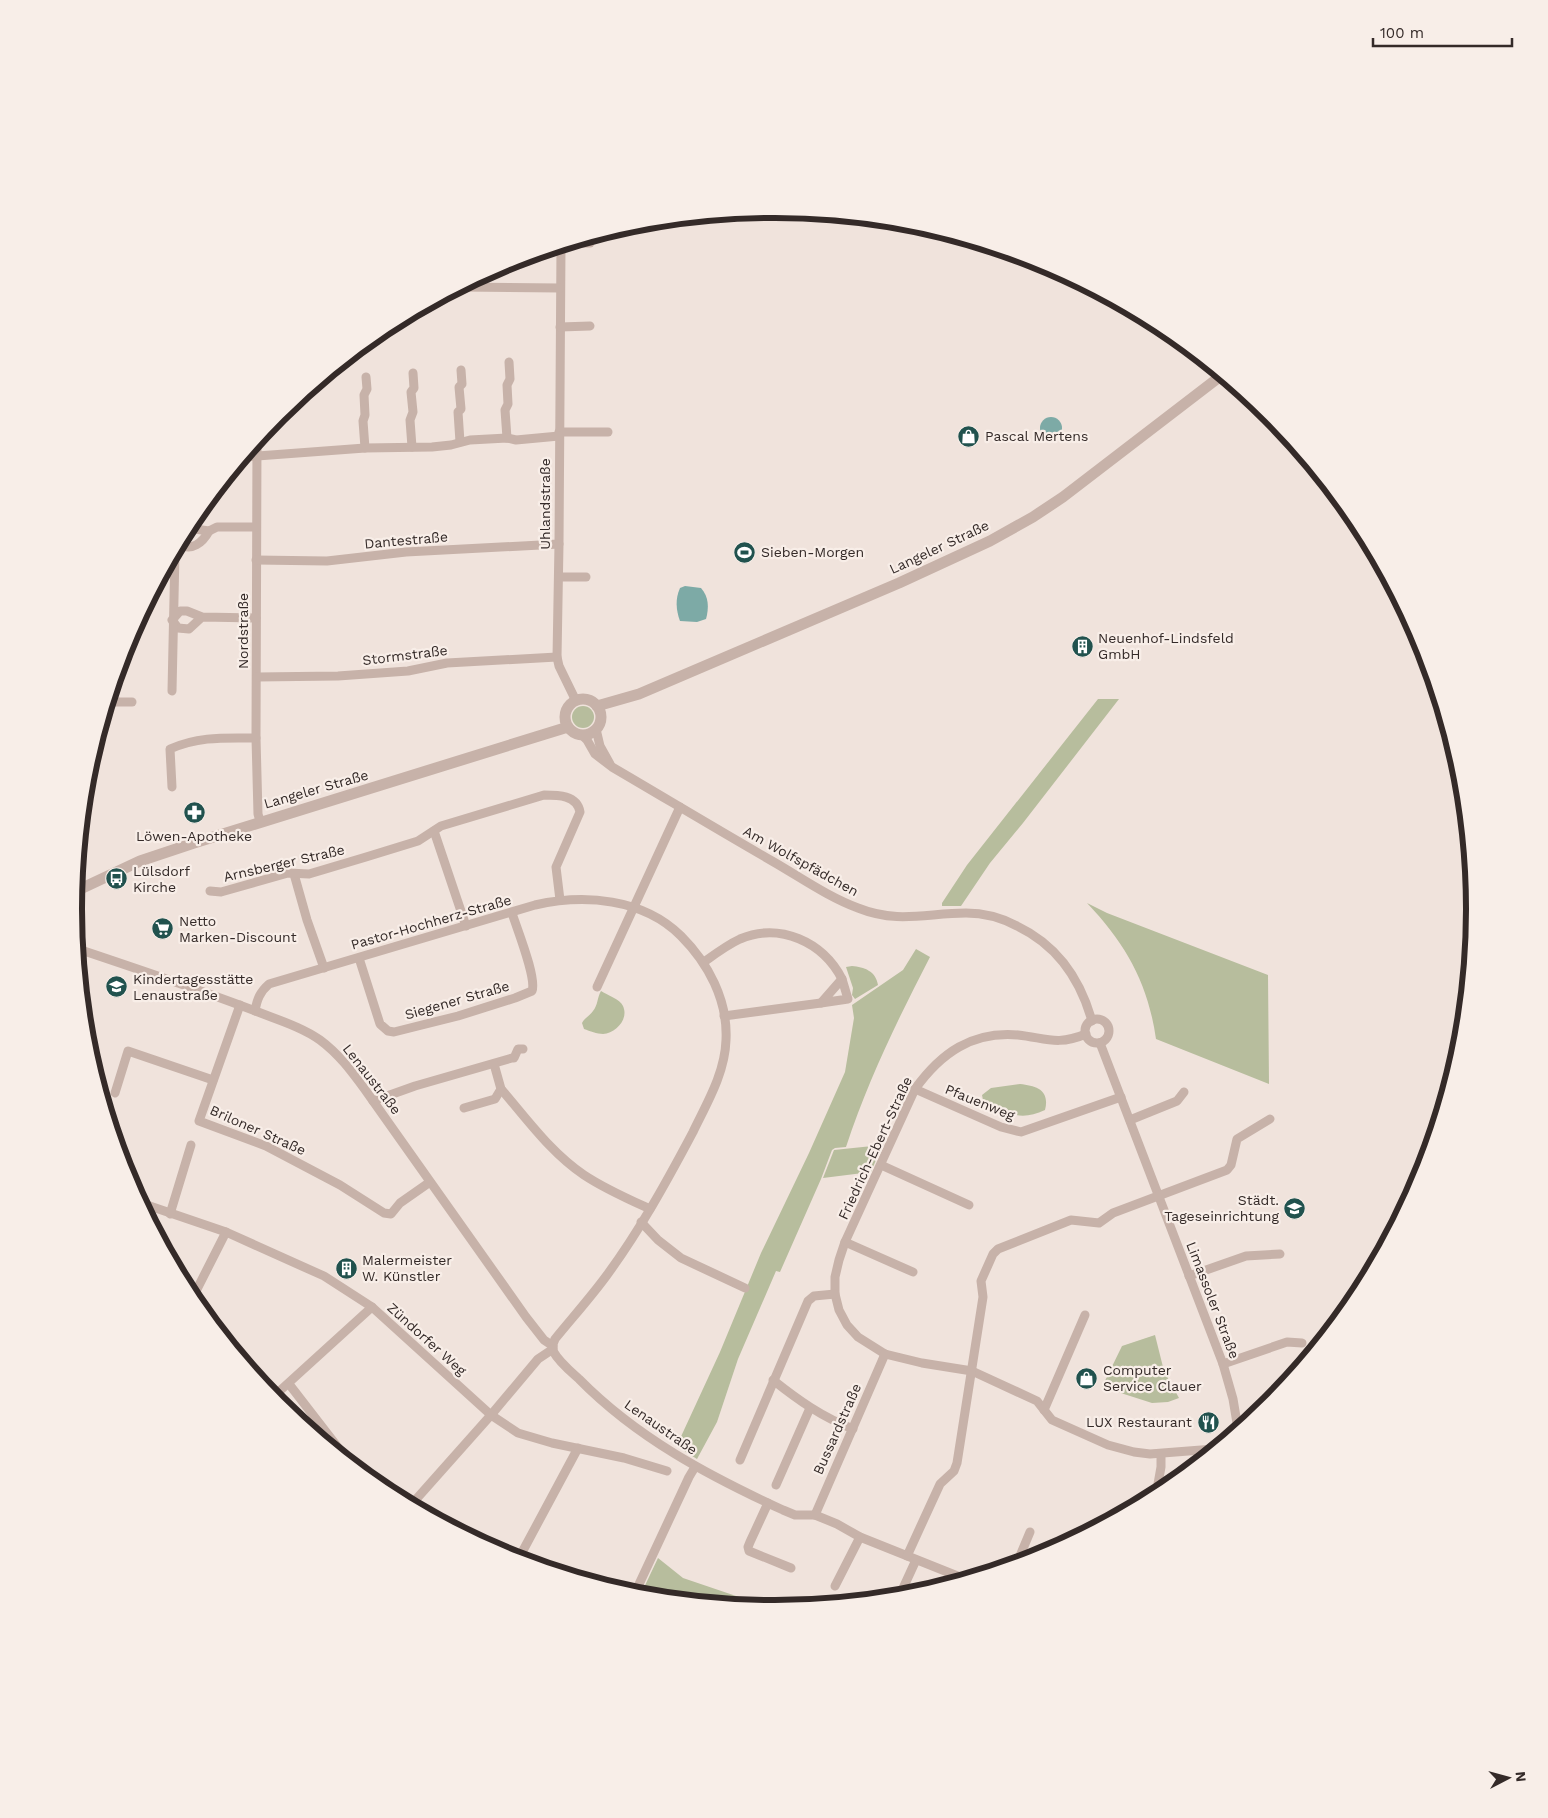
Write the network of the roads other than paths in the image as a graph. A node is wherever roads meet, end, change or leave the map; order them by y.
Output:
1 (560, 252) edge
2 (478, 284) edge
3 (560, 288) junction
4 (590, 326) dead end
5 (560, 327) junction
6 (509, 362) dead end
7 (461, 370) dead end
8 (413, 373) dead end
9 (366, 377) dead end
10 (1217, 379) edge
11 (608, 432) dead end
12 (559, 434) junction
13 (508, 438) junction
14 (460, 442) junction
15 (412, 447) junction
16 (365, 448) junction
17 (257, 450) edge
18 (251, 457) edge
19 (257, 457) junction
20 (256, 527) junction
21 (196, 529) edge
22 (209, 531) junction
23 (559, 544) junction
24 (185, 547) edge
25 (256, 560) junction
26 (174, 564) edge
27 (559, 577) junction
28 (586, 577) dead end
29 (202, 617) junction
30 (256, 618) junction
31 (172, 620) junction
32 (557, 657) junction
33 (256, 677) junction
34 (172, 691) dead end
35 (639, 694) junction
36 (576, 701) junction
37 (114, 702) edge
38 (132, 702) dead end
39 (597, 706) junction
40 (598, 724) junction
41 (568, 727) junction
42 (582, 735) junction
43 (256, 738) junction
44 (612, 767) junction
45 (172, 788) dead end
46 (680, 807) junction
47 (260, 822) junction
48 (434, 831) junction
49 (294, 874) junction
50 (83, 888) edge
51 (210, 890) dead end
52 (560, 900) junction
53 (634, 907) junction
54 (512, 913) junction
55 (466, 926) junction
56 (84, 951) edge
57 (359, 958) junction
58 (704, 962) junction
59 (324, 968) junction
60 (842, 979) junction
61 (596, 987) dead end
62 (821, 1003) junction
63 (240, 1005) junction
64 (255, 1011) junction
65 (724, 1016) junction
66 (1092, 1020) junction
67 (1086, 1034) junction
68 (1100, 1042) junction
69 (523, 1049) dead end
70 (494, 1064) junction
71 (213, 1080) junction
72 (501, 1089) junction
73 (915, 1089) junction
74 (1184, 1092) dead end
75 (115, 1093) dead end
76 (1121, 1097) junction
77 (373, 1100) junction
78 (464, 1108) dead end
79 (1270, 1119) dead end
80 (1130, 1120) junction
81 (191, 1145) dead end
82 (881, 1165) junction
83 (430, 1182) junction
84 (1159, 1196) junction
85 (969, 1205) dead end
86 (150, 1206) edge
87 (650, 1210) junction
88 (170, 1214) junction
89 (641, 1222) junction
90 (226, 1232) junction
91 (845, 1242) junction
92 (1280, 1254) dead end
93 (913, 1272) dead end
94 (1189, 1276) junction
95 (744, 1288) dead end
96 (197, 1290) edge
97 (835, 1294) junction
98 (372, 1307) junction
99 (1084, 1315) dead end
100 (1302, 1342) dead end
101 (553, 1349) junction
102 (885, 1354) junction
103 (1223, 1364) junction
104 (972, 1371) junction
105 (773, 1380) junction
106 (289, 1384) junction
107 (279, 1392) edge
108 (810, 1408) junction
109 (1044, 1410) junction
110 (491, 1415) junction
111 (1237, 1423) edge
112 (852, 1429) junction
113 (334, 1442) edge
114 (578, 1448) junction
115 (1205, 1450) edge
116 (1162, 1454) junction
117 (740, 1460) dead end
118 (695, 1467) junction
119 (667, 1471) dead end
120 (1158, 1484) edge
121 (776, 1485) dead end
122 (415, 1500) edge
123 (768, 1503) junction
124 (815, 1515) junction
125 (1030, 1532) dead end
126 (860, 1537) junction
127 (522, 1553) edge
128 (1021, 1555) edge
129 (912, 1558) junction
130 (791, 1568) dead end
131 (956, 1576) edge
132 (836, 1586) dead end
133 (638, 1587) edge
134 (902, 1588) edge

1 - 3 street, Uhlandstraße
2 - 3 street
3 - 5 street, Uhlandstraße
4 - 5 street
5 - 12 street, Uhlandstraße
6 - 13 street
7 - 14 street
8 - 15 street
9 - 16 street
10 - 35 street, Langeler Straße
11 - 12 street
12 - 13 street
12 - 23 street, Uhlandstraße
13 - 14 street
14 - 15 street
15 - 16 street
16 - 19 street
17 - 19 street, Nordstraße
18 - 19 street
19 - 20 street, Nordstraße
20 - 22 street
20 - 25 street, Nordstraße
21 - 22 street
22 - 24 street
23 - 25 street, Dantestraße
23 - 27 street, Uhlandstraße
25 - 30 street, Nordstraße
26 - 31 street
27 - 28 street
27 - 32 street, Uhlandstraße
29 - 30 street
29 - 31 street
29 - 31 street
30 - 33 street, Nordstraße
31 - 34 street
32 - 33 street, Stormstraße
32 - 36 street, Uhlandstraße
33 - 43 street, Nordstraße
35 - 39 street, Langeler Straße
35 - 40 street, Langeler Straße
36 - 39 street
36 - 41 street
37 - 38 street
39 - 40 street
40 - 42 street
40 - 44 street
41 - 42 street
41 - 47 street, Langeler Straße
42 - 44 street, Am Wolfspfädchen
43 - 45 street
43 - 47 street, Nordstraße
44 - 46 street, Am Wolfspfädchen
46 - 53 street
46 - 66 street, Am Wolfspfädchen
47 - 50 street, Langeler Straße
48 - 49 street, Arnsberger Straße
48 - 52 street, Arnsberger Straße
48 - 55 street
49 - 51 street, Arnsberger Straße
49 - 59 street
52 - 53 street, Pastor-Hochherz-Straße
52 - 54 street, Pastor-Hochherz-Straße
53 - 58 street, Pastor-Hochherz-Straße
53 - 61 street
54 - 55 street, Pastor-Hochherz-Straße
54 - 57 street, Siegener Straße
55 - 57 street, Pastor-Hochherz-Straße
56 - 63 street, Lenaustraße
57 - 59 street, Pastor-Hochherz-Straße
58 - 60 street
58 - 65 street, Pastor-Hochherz-Straße
59 - 64 street, Pastor-Hochherz-Straße
60 - 62 street
60 - 62 street
62 - 65 street
63 - 64 street, Lenaustraße
63 - 71 street, Briloner Straße
64 - 77 street, Lenaustraße
65 - 87 street, Pastor-Hochherz-Straße
66 - 67 street
66 - 68 street
67 - 68 street
67 - 73 street, Friedrich-Ebert-Straße
68 - 76 street, Limassoler Straße
69 - 70 street
70 - 72 street
70 - 77 street
71 - 75 street
71 - 83 street, Briloner Straße
72 - 78 street
72 - 87 street
73 - 76 street, Pfauenweg
73 - 82 street, Friedrich-Ebert-Straße
74 - 80 street
76 - 80 street, Limassoler Straße
77 - 83 street, Lenaustraße
79 - 84 street
80 - 84 street, Limassoler Straße
81 - 88 street
82 - 85 street
82 - 91 street, Friedrich-Ebert-Straße
83 - 101 street, Lenaustraße
84 - 94 street, Limassoler Straße
84 - 104 street
86 - 88 street, Zündorfer Weg
87 - 89 street, Pastor-Hochherz-Straße
88 - 90 street, Zündorfer Weg
89 - 95 street
89 - 101 street, Pastor-Hochherz-Straße
90 - 96 street
90 - 98 street, Zündorfer Weg
91 - 93 street
91 - 97 street, Friedrich-Ebert-Straße
92 - 94 street
94 - 103 street, Limassoler Straße
97 - 102 street, Friedrich-Ebert-Straße
97 - 105 street
98 - 106 street
98 - 110 street, Zündorfer Weg
99 - 109 street
100 - 103 street
101 - 110 street, Pastor-Hochherz-Straße
101 - 118 street, Lenaustraße
102 - 104 street, Friedrich-Ebert-Straße
102 - 112 street, Bussardstraße
103 - 111 street, Limassoler Straße
104 - 109 street, Friedrich-Ebert-Straße
104 - 129 street
105 - 108 street
105 - 117 street
106 - 107 street
106 - 113 street
108 - 112 street
108 - 121 street
109 - 116 street, Friedrich-Ebert-Straße
110 - 114 street, Zündorfer Weg
110 - 122 street, Pastor-Hochherz-Straße
112 - 124 street, Bussardstraße
114 - 119 street, Zündorfer Weg
114 - 127 street
115 - 116 street, Friedrich-Ebert-Straße
116 - 120 street
118 - 123 street, Lenaustraße
118 - 133 street
123 - 124 street, Lenaustraße
123 - 130 street
124 - 126 street, Lenaustraße
125 - 128 street
126 - 129 street, Lenaustraße
126 - 132 street
129 - 131 street, Lenaustraße
129 - 134 street

